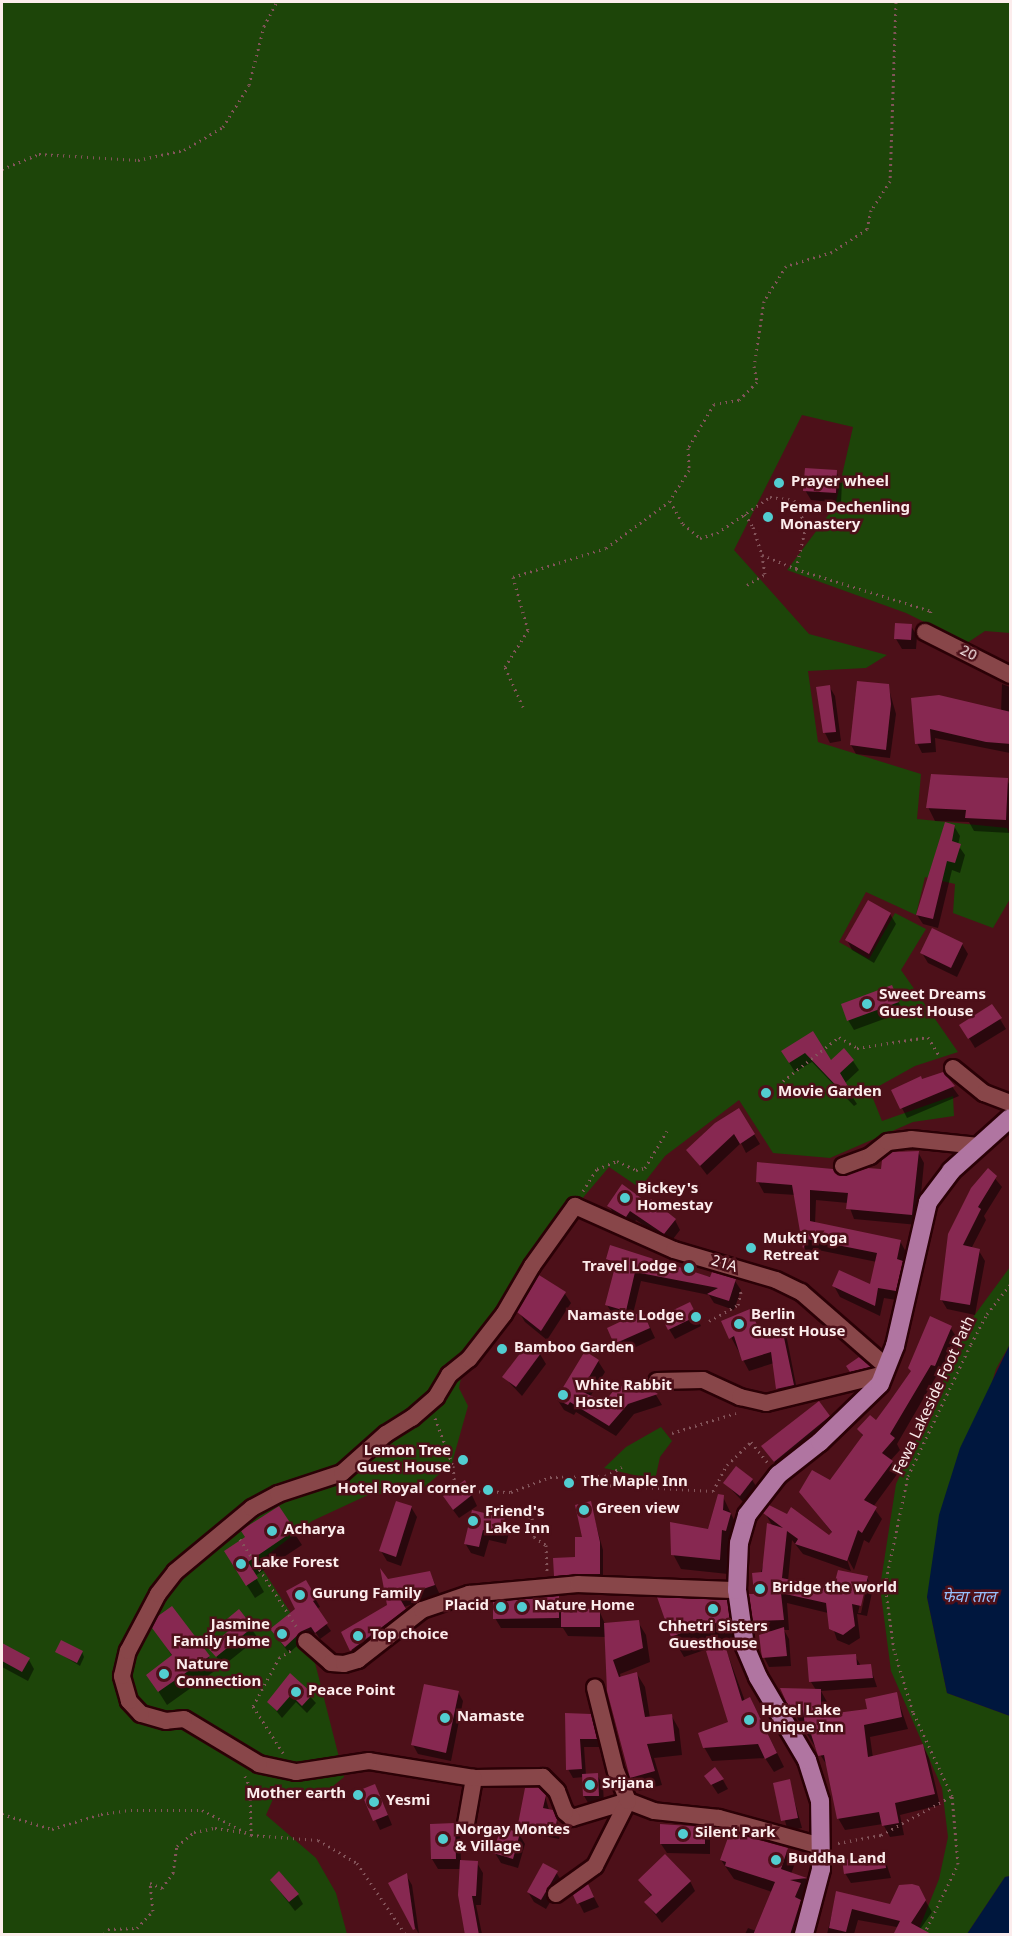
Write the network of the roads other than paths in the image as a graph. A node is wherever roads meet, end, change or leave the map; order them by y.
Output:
1 (925, 632) road end
2 (1011, 675) edge
3 (953, 1068) road end
4 (1011, 1103) edge
5 (1011, 1118) edge
6 (979, 1146) junction
7 (843, 1166) dead end
8 (886, 1370) junction
9 (657, 1381) dead end
10 (737, 1590) junction
11 (306, 1641) road end
12 (595, 1688) dead end
13 (474, 1778) junction
14 (628, 1801) junction
15 (466, 1824) dead end
16 (821, 1846) junction
17 (556, 1894) dead end
18 (804, 1935) edge

1 - 2 street, 20 / 20
3 - 4 street
5 - 6 main road
6 - 7 street
6 - 8 main road
8 - 9 street
8 - 10 main road
8 - 13 street, 21A / 21A
10 - 11 street
10 - 16 main road
12 - 14 street
13 - 14 street
13 - 15 street
14 - 16 street
14 - 17 street
16 - 18 main road

